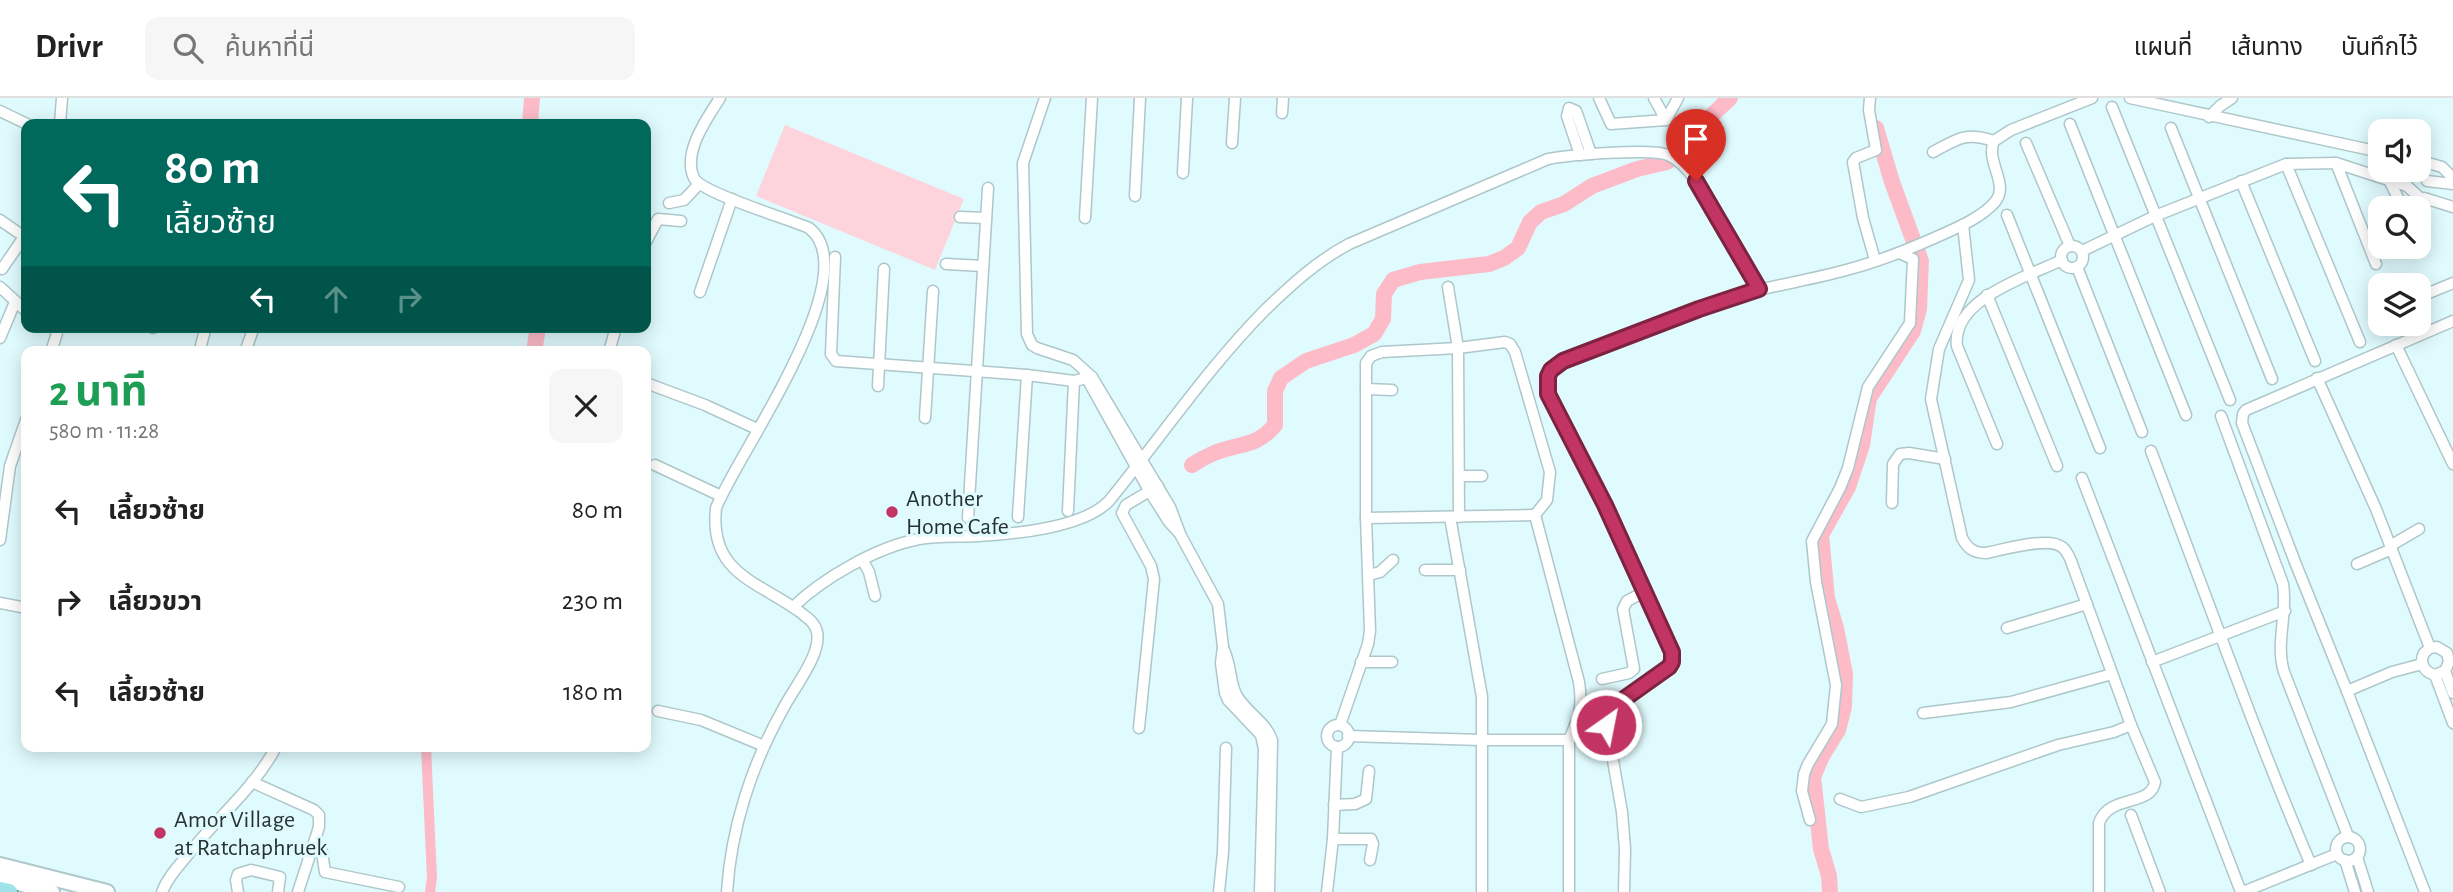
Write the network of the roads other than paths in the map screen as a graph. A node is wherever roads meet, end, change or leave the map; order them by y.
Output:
1 (62, 98) edge
2 (720, 98) edge
3 (1045, 98) edge
4 (1092, 98) edge
5 (1140, 98) edge
6 (1187, 98) edge
7 (1236, 98) edge
8 (1283, 98) edge
9 (1599, 98) edge
10 (1654, 98) edge
11 (1678, 98) edge
12 (1870, 98) edge
13 (2092, 98) edge
14 (2130, 98) edge
15 (2232, 98) edge
16 (1568, 103) edge
17 (2112, 107) dead end
18 (0, 111) edge
19 (1282, 113) dead end
20 (2209, 117) junction
21 (60, 119) edge
22 (1665, 120) junction
23 (21, 121) edge
24 (2070, 124) dead end
25 (2171, 128) dead end
26 (1994, 141) junction
27 (1232, 143) dead end
28 (2026, 143) dead end
29 (2368, 150) edge
30 (1933, 152) dead end
31 (1586, 154) junction
32 (2336, 163) junction
33 (2286, 164) junction
34 (2431, 164) edge
35 (1183, 173) dead end
36 (2368, 173) edge
37 (2453, 178) edge
38 (2241, 181) junction
39 (2395, 182) edge
40 (699, 184) junction
41 (2453, 184) edge
42 (2407, 186) junction
43 (988, 188) dead end
44 (1135, 196) dead end
45 (732, 198) junction
46 (2200, 198) junction
47 (669, 203) dead end
48 (2453, 207) edge
49 (2007, 215) dead end
50 (960, 216) dead end
51 (2155, 216) junction
52 (986, 218) junction
53 (1085, 218) dead end
54 (0, 220) edge
55 (681, 221) dead end
56 (1963, 225) junction
57 (651, 232) edge
58 (21, 233) edge
59 (2114, 235) junction
60 (21, 242) edge
61 (2070, 246) junction
62 (2082, 251) junction
63 (1901, 252) junction
64 (835, 257) dead end
65 (1875, 260) junction
66 (2062, 260) junction
67 (946, 264) dead end
68 (2376, 264) dead end
69 (983, 266) junction
70 (2077, 267) junction
71 (2, 269) dead end
72 (884, 269) dead end
73 (2030, 276) junction
74 (2453, 283) edge
75 (0, 287) edge
76 (1448, 287) dead end
77 (1759, 289) junction
78 (933, 290) dead end
79 (701, 292) dead end
80 (2431, 292) edge
81 (1987, 295) junction
82 (15, 302) junction
83 (21, 307) edge
84 (2453, 321) edge
85 (204, 333) edge
86 (0, 338) edge
87 (2360, 342) dead end
88 (201, 345) dead end
89 (2396, 345) junction
90 (1458, 348) junction
91 (2315, 361) dead end
92 (880, 366) junction
93 (928, 368) junction
94 (977, 372) junction
95 (1027, 375) junction
96 (1087, 375) junction
97 (2317, 378) junction
98 (2272, 379) dead end
99 (1074, 381) junction
100 (651, 385) edge
101 (878, 386) dead end
102 (1366, 389) junction
103 (1392, 390) dead end
104 (2230, 400) dead end
105 (2186, 415) dead end
106 (2221, 416) dead end
107 (925, 418) dead end
108 (757, 429) junction
109 (2142, 432) dead end
110 (21, 434) edge
111 (1997, 444) dead end
112 (2100, 449) dead end
113 (2151, 451) dead end
114 (1142, 459) junction
115 (1945, 459) junction
116 (2453, 464) edge
117 (655, 465) dead end
118 (2056, 466) dead end
119 (1459, 476) junction
120 (1482, 476) dead end
121 (2082, 478) dead end
122 (1154, 489) junction
123 (721, 496) junction
124 (1892, 503) dead end
125 (1068, 511) dead end
126 (1535, 515) junction
127 (1018, 517) dead end
128 (1455, 517) junction
129 (968, 518) dead end
130 (1366, 519) junction
131 (2419, 529) dead end
132 (0, 540) edge
133 (2391, 547) junction
134 (1393, 560) dead end
135 (863, 561) junction
136 (2357, 564) dead end
137 (1425, 570) dead end
138 (1460, 570) junction
139 (1368, 575) junction
140 (1644, 592) junction
141 (875, 596) dead end
142 (0, 603) edge
143 (2087, 604) junction
144 (21, 607) edge
145 (793, 607) junction
146 (2284, 611) junction
147 (2007, 628) dead end
148 (2221, 634) junction
149 (2428, 643) junction
150 (2450, 652) edge
151 (1362, 662) junction
152 (1392, 662) dead end
153 (2152, 662) junction
154 (2422, 664) junction
155 (2440, 673) junction
156 (2112, 674) junction
157 (1602, 679) dead end
158 (2347, 691) junction
159 (2453, 693) edge
160 (658, 711) dead end
161 (1923, 713) dead end
162 (2453, 723) edge
163 (2130, 724) junction
164 (1340, 725) junction
165 (1139, 728) dead end
166 (1348, 736) junction
167 (1481, 740) junction
168 (1569, 740) junction
169 (764, 746) junction
170 (1338, 747) junction
171 (1226, 748) dead end
172 (273, 752) edge
173 (1368, 771) dead end
174 (252, 782) junction
175 (1840, 799) dead end
176 (1334, 806) junction
177 (2131, 815) dead end
178 (1810, 821) dead end
179 (2348, 836) junction
180 (1264, 837) junction
181 (1333, 839) junction
182 (313, 848) junction
183 (2341, 857) junction
184 (2357, 858) junction
185 (0, 860) edge
186 (1370, 860) dead end
187 (0, 865) edge
188 (2311, 865) junction
189 (36, 873) junction
190 (0, 878) edge
191 (399, 887) dead end
192 (0, 890) edge
193 (9, 892) edge
194 (52, 892) edge
195 (107, 892) edge
196 (162, 892) edge
197 (238, 892) edge
198 (278, 892) edge
199 (298, 892) edge
200 (727, 892) edge
201 (1219, 892) edge
202 (1260, 892) edge
203 (1269, 892) edge
204 (1327, 892) edge
205 (1482, 892) edge
206 (1569, 892) edge
207 (1624, 892) edge
208 (2099, 892) edge
209 (2160, 892) edge
210 (2242, 892) edge
211 (2355, 892) edge
212 (2368, 892) edge
213 (2425, 892) edge

1 - 21 street
2 - 40 street
3 - 96 street
4 - 53 street
5 - 44 street
6 - 35 street
7 - 27 street
8 - 19 street
9 - 22 street
10 - 22 street
11 - 22 street
12 - 65 street
13 - 26 street
14 - 20 street
15 - 20 street
16 - 31 street
17 - 51 street
18 - 23 street
20 - 29 street
24 - 59 street
25 - 46 street
26 - 30 street
26 - 56 street
28 - 61 street
31 - 77 street
31 - 114 street
32 - 33 street
32 - 36 street
32 - 68 street
33 - 38 street
33 - 87 street
34 - 37 street
38 - 46 street
38 - 91 street
39 - 42 street
40 - 45 street
40 - 47 street
41 - 42 street
42 - 48 street
43 - 52 street
45 - 79 street
45 - 108 street
46 - 51 street
46 - 98 street
49 - 73 street
50 - 52 street
51 - 59 street
51 - 104 street
52 - 69 street
54 - 58 street
55 - 57 street
56 - 63 street
56 - 115 street
59 - 62 street
59 - 105 street
60 - 71 street
61 - 62 street
61 - 66 street
62 - 70 street
63 - 65 street
63 - 178 street
64 - 92 street
65 - 77 street
66 - 70 street
66 - 73 street
67 - 69 street
69 - 94 street
70 - 109 street
72 - 92 street
73 - 81 street
73 - 112 street
74 - 80 street
75 - 82 street
76 - 90 street
77 - 140 street
78 - 93 street
81 - 111 street
81 - 118 street
82 - 83 street
82 - 86 street
84 - 89 street
85 - 88 street
89 - 97 street
89 - 116 street
90 - 102 street
90 - 119 street
90 - 126 street
92 - 93 street
92 - 101 street
93 - 94 street
93 - 107 street
94 - 95 street
94 - 129 street
95 - 99 street
95 - 127 street
96 - 99 street
96 - 114 street
97 - 133 street
97 - 158 street
99 - 125 street
100 - 108 street
102 - 103 street
102 - 130 street
106 - 146 street
108 - 123 street
110 - 132 street
113 - 148 street
114 - 122 street
114 - 135 street
115 - 124 street
115 - 143 street
117 - 123 street
119 - 120 street
119 - 128 street
121 - 153 street
122 - 165 street
122 - 180 street
123 - 145 street
126 - 128 street
126 - 168 street
128 - 130 street
128 - 138 street
130 - 139 street
131 - 133 street
133 - 136 street
133 - 149 street
134 - 139 street
135 - 141 street
135 - 145 street
137 - 138 street
138 - 167 street
139 - 151 street
140 - 157 street
140 - 207 street
142 - 144 street
143 - 147 street
143 - 156 street
145 - 169 street
146 - 148 street
146 - 179 street
148 - 153 street
148 - 188 street
149 - 150 street
149 - 154 street
150 - 155 street
151 - 152 street
151 - 164 street
153 - 210 street
154 - 155 street
154 - 158 street
155 - 159 street
155 - 162 street
156 - 161 street
156 - 163 street
158 - 213 street
160 - 169 street
163 - 175 street
163 - 208 street
164 - 166 street
164 - 170 street
166 - 167 street
166 - 170 street
167 - 168 street
167 - 205 street
168 - 206 street
169 - 200 street
170 - 176 street
171 - 201 street
172 - 174 street
173 - 176 street
174 - 182 street
174 - 196 street
176 - 181 street
177 - 209 street
179 - 183 street
179 - 184 street
180 - 202 street
180 - 203 street
181 - 186 street
181 - 204 street
182 - 191 street
182 - 199 street
183 - 184 street
183 - 188 street
183 - 211 street
184 - 212 street
185 - 189 main road
187 - 189 main road
188 - 210 street
189 - 195 main road
190 - 194 main road
192 - 193 main road
197 - 198 street

